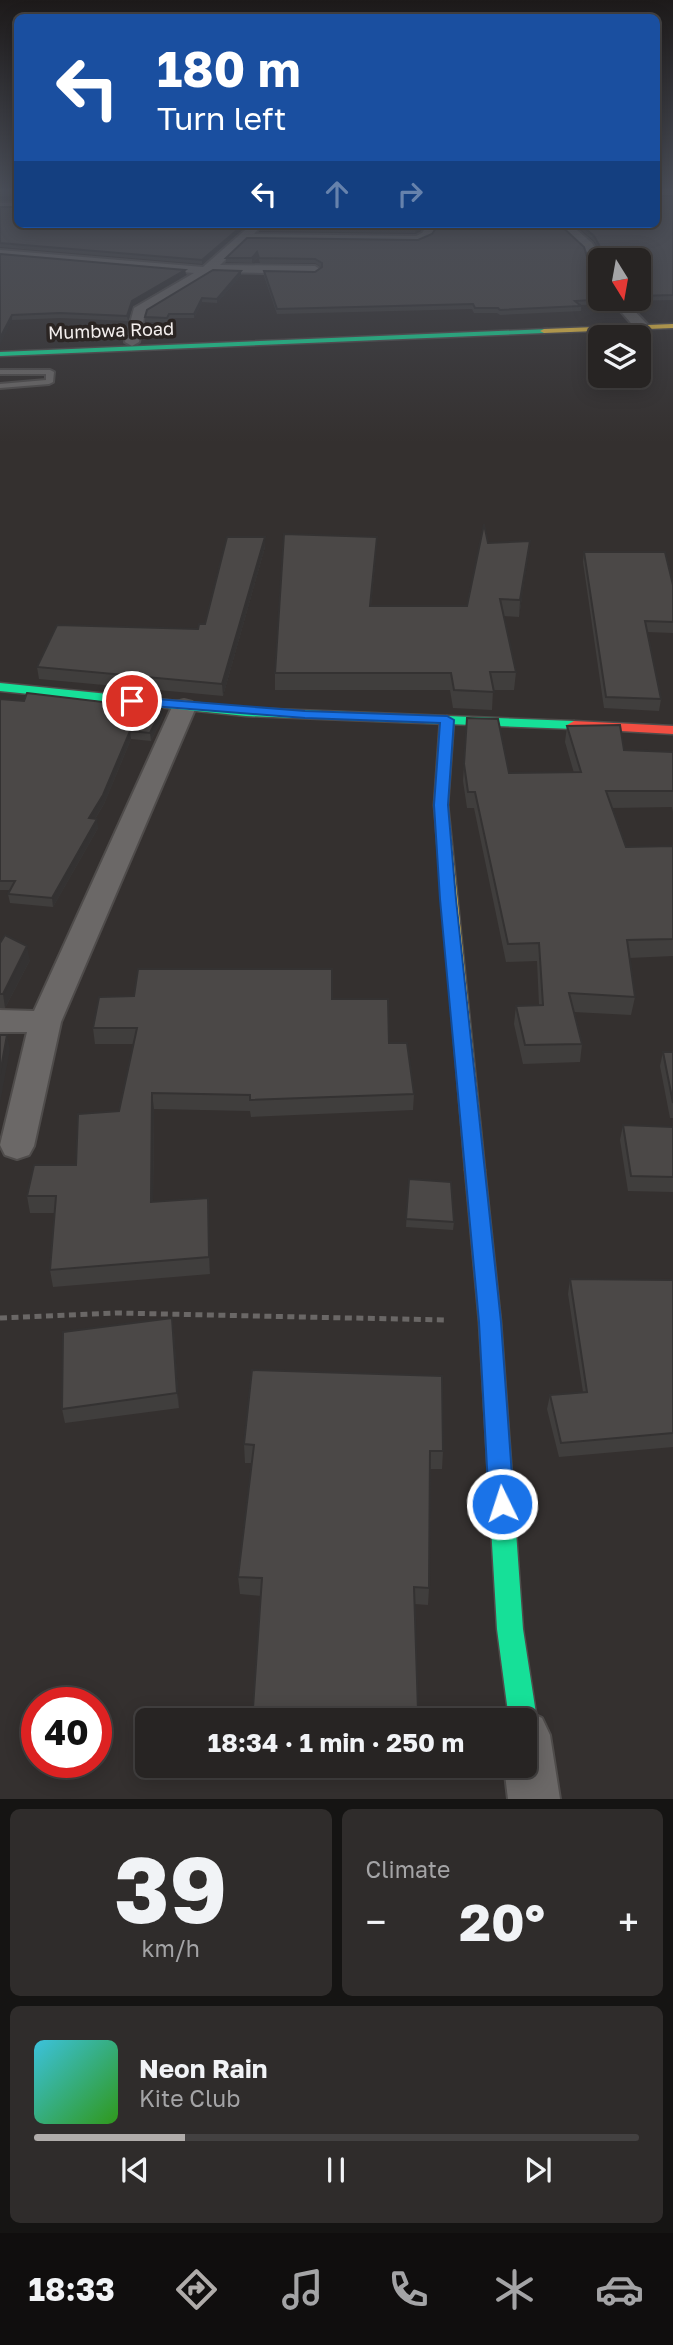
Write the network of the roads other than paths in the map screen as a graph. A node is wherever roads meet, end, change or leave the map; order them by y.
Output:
1 (198, 275) edge
2 (628, 312) edge
3 (640, 325) edge
4 (673, 326) edge
5 (651, 327) edge
6 (588, 329) edge
7 (349, 338) junction
8 (132, 342) junction
9 (0, 347) edge
10 (0, 354) edge
11 (0, 372) edge
12 (0, 386) edge
13 (0, 687) edge
14 (184, 707) junction
15 (447, 720) junction
16 (673, 730) edge
17 (0, 1021) edge
18 (45, 1022) junction
19 (17, 1146) dead end
20 (521, 1708) edge
21 (531, 1778) edge
22 (534, 1799) edge

1 - 8 street
2 - 3 street
4 - 5 main road, Mumbwa Road
6 - 7 main road, Mumbwa Road
7 - 8 main road, Mumbwa Road
7 - 10 main road, Mumbwa Road
8 - 9 main road, Mumbwa Road
11 - 12 lane
13 - 14 main road
14 - 15 main road
14 - 18 street
15 - 16 main road
15 - 20 main road
17 - 18 street
18 - 19 street
21 - 22 street

